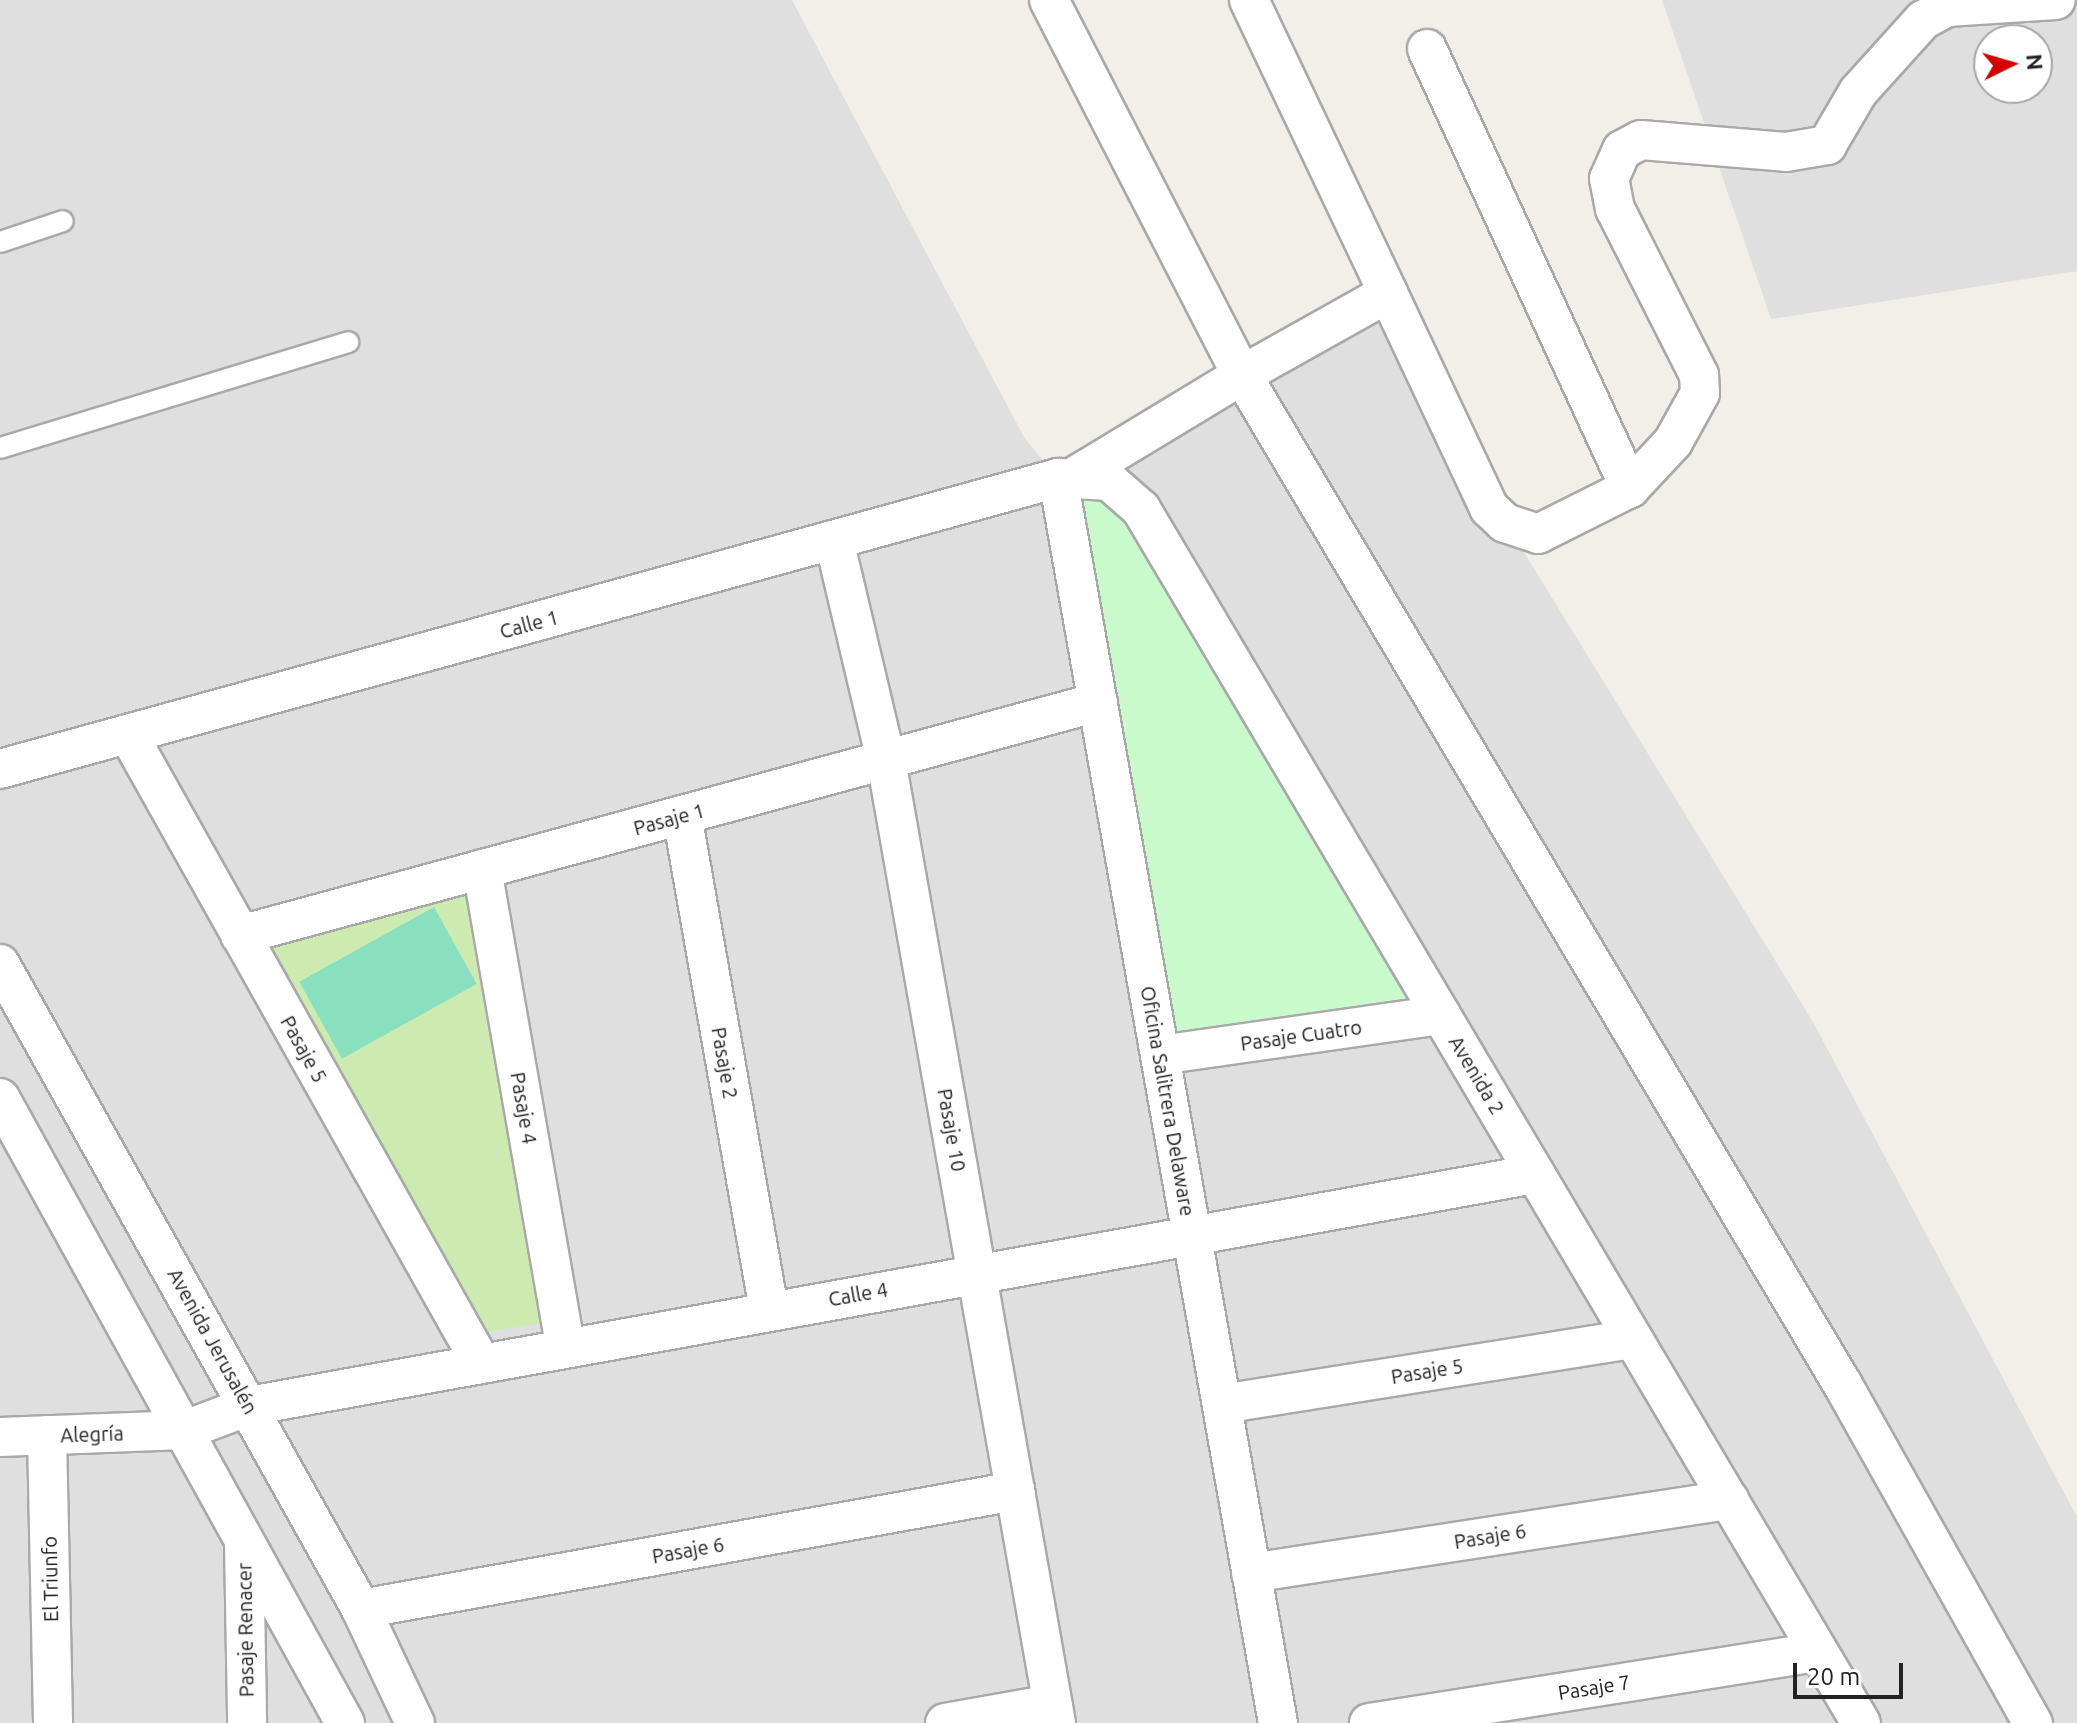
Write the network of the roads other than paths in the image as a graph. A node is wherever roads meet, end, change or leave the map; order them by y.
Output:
1 (1049, 0) edge
2 (1249, 0) edge
3 (2056, 0) edge
4 (1947, 4) edge
5 (1427, 49) dead end
6 (63, 221) dead end
7 (0, 242) edge
8 (1388, 293) junction
9 (348, 342) dead end
10 (1242, 375) junction
11 (0, 448) edge
12 (1068, 477) junction
13 (1630, 488) junction
14 (834, 540) junction
15 (1098, 702) junction
16 (128, 734) junction
17 (886, 760) junction
18 (0, 769) edge
19 (682, 815) junction
20 (482, 869) junction
21 (240, 935) junction
22 (0, 964) edge
23 (1441, 1015) junction
24 (1160, 1055) junction
25 (0, 1098) edge
26 (1535, 1174) junction
27 (1192, 1232) junction
28 (977, 1272) junction
29 (769, 1310) junction
30 (1633, 1339) junction
31 (566, 1348) junction
32 (481, 1363) junction
33 (1222, 1404) junction
34 (249, 1406) junction
35 (185, 1430) junction
36 (47, 1435) junction
37 (0, 1437) edge
38 (1015, 1491) junction
39 (1729, 1500) junction
40 (244, 1537) junction
41 (1251, 1573) junction
42 (361, 1609) junction
43 (1818, 1652) junction
44 (1054, 1713) edge
45 (53, 1723) edge
46 (247, 1723) edge
47 (345, 1723) edge
48 (415, 1723) edge
49 (945, 1723) edge
50 (1278, 1723) edge
51 (1369, 1723) edge
52 (1861, 1723) edge
53 (2033, 1723) edge

1 - 10 street
2 - 8 street
3 - 4 street
4 - 13 street
5 - 13 street
6 - 7 lane
8 - 10 street, Calle 1
8 - 13 street
9 - 11 lane
10 - 12 street, Calle 1
10 - 53 street
12 - 14 street, Calle 1
12 - 15 street, Oficina Salitrera Delaware
12 - 23 street, Avenida 2
14 - 16 street, Calle 1
14 - 17 street, Pasaje 10
15 - 17 street, Pasaje 1
15 - 24 street, Oficina Salitrera Delaware
16 - 18 street, Calle 1
16 - 21 street, Pasaje 5
17 - 19 street, Pasaje 1
17 - 28 street, Pasaje 10
19 - 20 street, Pasaje 1
19 - 29 street, Pasaje 2
20 - 21 street, Pasaje 1
20 - 31 street, Pasaje 4
21 - 32 street, Pasaje 5
22 - 34 street, Avenida Jerusalén
23 - 24 street, Pasaje Cuatro
23 - 26 street, Avenida 2
24 - 27 street, Oficina Salitrera Delaware
25 - 35 street
26 - 27 street, Calle 4
26 - 30 street, Avenida 2
27 - 28 street, Calle 4
27 - 33 street, Oficina Salitrera Delaware
28 - 29 street, Calle 4
28 - 38 street, Pasaje 10
29 - 31 street, Calle 4
30 - 33 street, Pasaje 5
30 - 39 street, Avenida 2
31 - 32 street, Calle 4
32 - 34 street, Calle 4
33 - 41 street, Oficina Salitrera Delaware
34 - 35 street, Calle 4
34 - 42 street, Avenida Jerusalén
35 - 36 street, Alegría
35 - 40 street
36 - 37 street, Alegría
36 - 45 street, El Triunfo
38 - 42 street, Pasaje 6
38 - 44 street, Pasaje 10
39 - 41 street, Pasaje 6
39 - 43 street, Avenida 2
40 - 46 street, Pasaje Renacer
40 - 47 street
41 - 50 street, Oficina Salitrera Delaware
42 - 48 street, Avenida Jerusalén
43 - 51 street, Pasaje 7
43 - 52 street, Avenida 2
44 - 49 street

